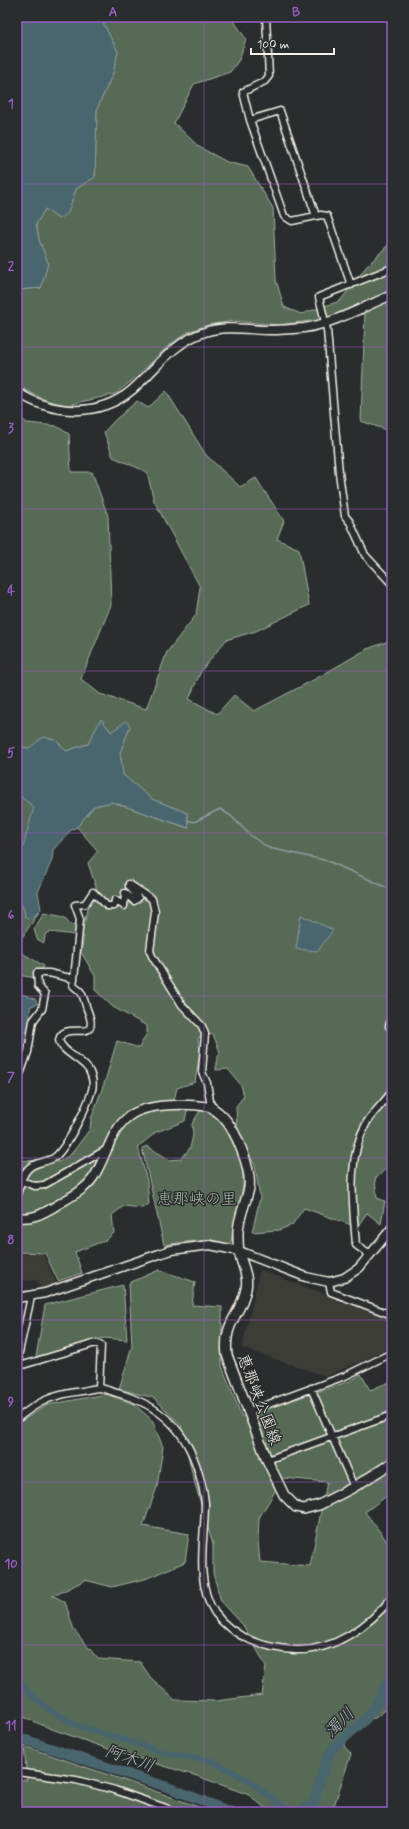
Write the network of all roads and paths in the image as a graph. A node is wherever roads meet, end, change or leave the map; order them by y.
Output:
1 (266, 17) edge
2 (250, 120) junction
3 (316, 216) junction
4 (392, 268) edge
5 (351, 285) junction
6 (392, 295) edge
7 (326, 322) junction
8 (17, 392) edge
9 (392, 584) edge
10 (74, 979) junction
11 (392, 1016) edge
12 (392, 1030) edge
13 (17, 1074) edge
14 (392, 1091) edge
15 (212, 1107) junction
16 (109, 1148) junction
17 (22, 1182) junction
18 (17, 1194) edge
19 (17, 1217) edge
20 (392, 1228) edge
21 (239, 1251) junction
22 (370, 1255) junction
23 (329, 1282) junction
24 (31, 1297) junction
25 (17, 1298) edge
26 (392, 1315) edge
27 (392, 1353) edge
28 (99, 1388) junction
29 (311, 1388) junction
30 (247, 1412) junction
31 (392, 1415) edge
32 (17, 1419) edge
33 (332, 1437) junction
34 (267, 1460) junction
35 (392, 1463) edge
36 (354, 1487) junction
37 (392, 1597) edge
38 (17, 1772) edge
39 (177, 1812) edge

1 - 2 street
2 - 3 street
2 - 3 street
3 - 5 street
4 - 5 street
5 - 7 street
6 - 7 street
7 - 8 street
7 - 9 street
10 - 13 street
10 - 15 street
10 - 17 street
11 - 12 street
14 - 22 street
15 - 16 street
15 - 21 main road, 恵那峡公園線
16 - 17 street
16 - 19 street
17 - 18 street
20 - 22 street
21 - 23 street
21 - 24 street
21 - 30 main road, 恵那峡公園線
22 - 23 street
23 - 26 street
24 - 25 street
24 - 28 street
27 - 29 street
28 - 32 street
28 - 37 street
29 - 30 street
29 - 33 street
30 - 34 main road, 恵那峡公園線
31 - 33 street
33 - 34 street
33 - 36 street
34 - 36 main road, 恵那峡公園線
35 - 36 main road, 恵那峡公園線
38 - 39 street

